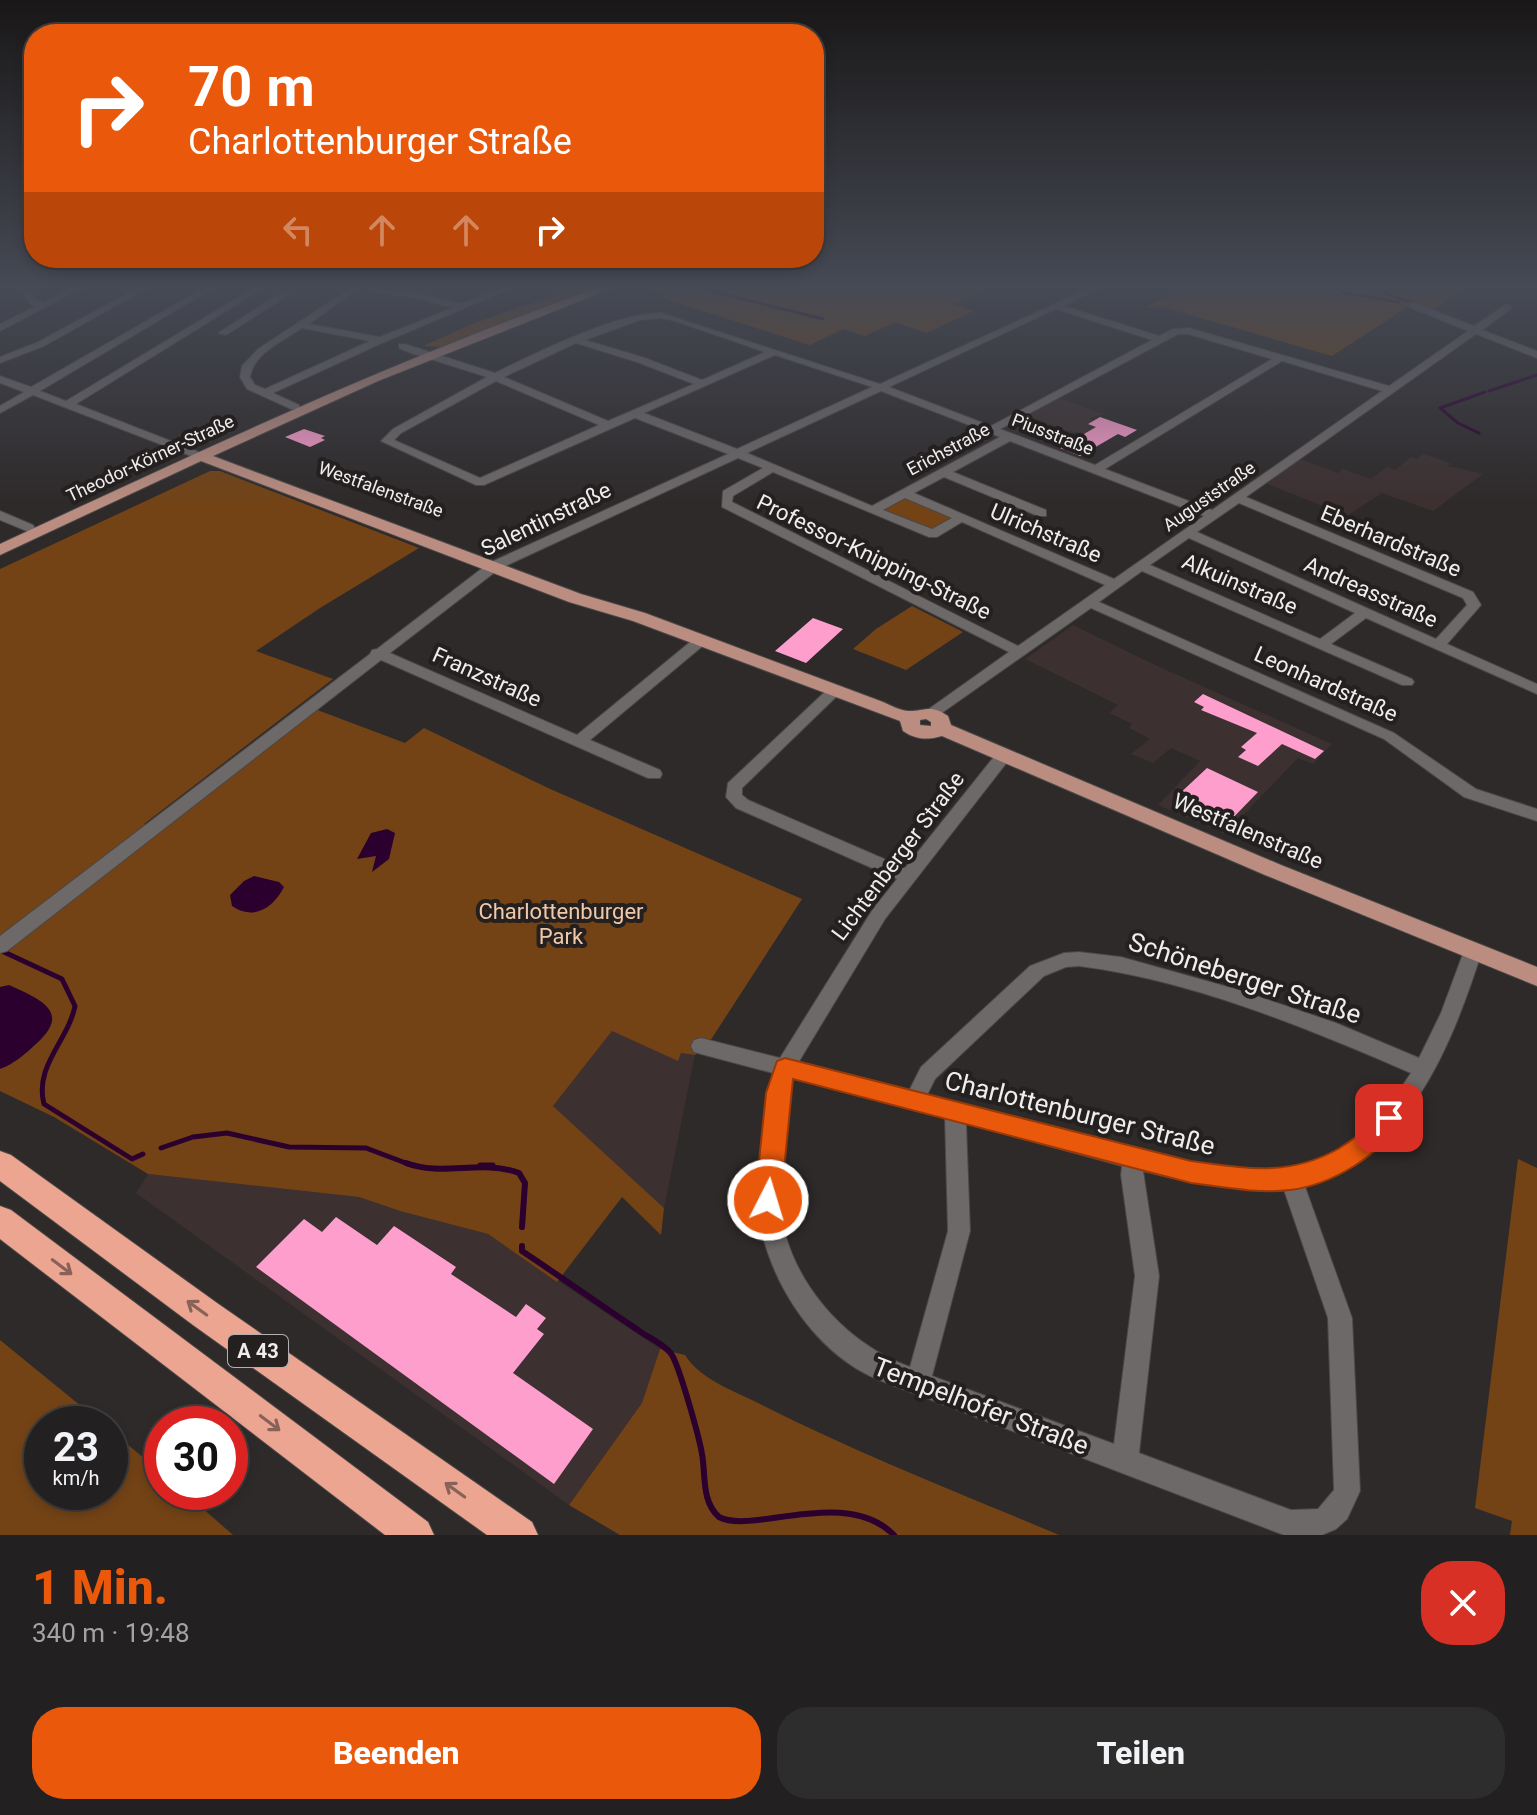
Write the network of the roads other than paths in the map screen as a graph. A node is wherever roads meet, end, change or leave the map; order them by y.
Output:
1 (86, 361) edge
2 (140, 361) edge
3 (251, 361) edge
4 (335, 361) edge
5 (419, 361) edge
6 (450, 361) edge
7 (530, 361) edge
8 (643, 361) edge
9 (755, 361) edge
10 (804, 361) edge
11 (937, 361) edge
12 (1120, 361) edge
13 (1276, 361) edge
14 (1289, 361) edge
15 (1432, 361) edge
16 (495, 376) junction
17 (0, 379) edge
18 (704, 384) junction
19 (880, 387) junction
20 (1390, 390) junction
21 (32, 392) junction
22 (263, 394) junction
23 (67, 405) junction
24 (295, 407) dead end
25 (0, 410) edge
26 (635, 414) junction
27 (608, 425) junction
28 (991, 430) junction
29 (1009, 437) junction
30 (737, 453) junction
31 (213, 457) junction
32 (772, 468) junction
33 (1095, 470) junction
34 (945, 473) junction
35 (905, 493) junction
36 (1238, 498) junction
37 (872, 511) junction
38 (1042, 513) dead end
39 (0, 515) edge
40 (1214, 515) junction
41 (961, 518) junction
42 (29, 528) dead end
43 (1188, 533) junction
44 (0, 550) edge
45 (0, 560) edge
46 (500, 563) junction
47 (1141, 566) junction
48 (1115, 584) junction
49 (1089, 602) junction
50 (1365, 613) junction
51 (700, 641) junction
52 (1323, 643) junction
53 (1437, 646) junction
54 (1020, 652) junction
55 (377, 653) junction
56 (1407, 682) dead end
57 (1537, 690) edge
58 (834, 691) junction
59 (936, 721) junction
60 (579, 741) junction
61 (1003, 757) junction
62 (654, 774) dead end
63 (1537, 815) edge
64 (907, 876) junction
65 (0, 946) edge
66 (1473, 951) junction
67 (1537, 977) edge
68 (701, 1046) dead end
69 (785, 1067) junction
70 (1423, 1069) junction
71 (914, 1101) junction
72 (956, 1112) junction
73 (1134, 1158) junction
74 (0, 1164) edge
75 (1291, 1179) junction
76 (0, 1220) edge
77 (918, 1383) junction
78 (1125, 1461) junction
79 (1321, 1530) edge
80 (415, 1535) edge
81 (519, 1535) edge

1 - 21 street
2 - 23 street
3 - 22 street
4 - 22 street
5 - 31 main road, Theodor-Körner-Straße
6 - 16 street
7 - 16 street, Piusstraße
8 - 18 street
9 - 18 street
10 - 19 street, Piusstraße
11 - 19 street, Salentinstraße
12 - 28 street
13 - 33 street
14 - 20 street
15 - 20 street, Auguststraße
16 - 27 street
16 - 27 street, Piusstraße
17 - 21 street, Westfalenstraße
18 - 26 street
19 - 28 street, Piusstraße
19 - 30 street, Salentinstraße
20 - 36 street, Auguststraße
21 - 23 street, Westfalenstraße
21 - 25 street
22 - 24 street
23 - 31 street, Westfalenstraße
26 - 27 street
26 - 30 street, Ulrichstraße
28 - 29 street, Piusstraße
29 - 33 street, Piusstraße
29 - 34 street, Erichstraße
30 - 32 street, Ulrichstraße
30 - 46 street, Salentinstraße
31 - 44 main road, Theodor-Körner-Straße
31 - 45 main road, Theodor-Körner-Straße
31 - 46 main road, Westfalenstraße
32 - 37 street, Ulrichstraße
32 - 54 street, Professor-Knipping-Straße
33 - 40 street, Piusstraße
34 - 35 street, Erichstraße
34 - 38 street
35 - 37 street
35 - 41 street, Ulrichstraße
36 - 40 street, Auguststraße
36 - 53 street, Eberhardstraße
37 - 41 street, Ulrichstraße
39 - 42 street
40 - 43 street, Auguststraße
41 - 48 street, Ulrichstraße
43 - 47 street, Auguststraße
43 - 50 street, Andreasstraße
46 - 51 main road, Westfalenstraße
46 - 55 street, Salentinstraße
47 - 48 street, Auguststraße
47 - 52 street, Alkuinstraße
48 - 49 street, Auguststraße
49 - 54 street, Auguststraße
49 - 63 street, Leonhardstraße
50 - 52 street
50 - 53 street, Andreasstraße
51 - 58 main road, Westfalenstraße
51 - 60 street
52 - 56 street, Alkuinstraße
53 - 57 street, Andreasstraße
54 - 59 street, Auguststraße
55 - 60 street, Franzstraße
55 - 65 street, Salentinstraße
58 - 59 main road, Westfalenstraße
58 - 64 street
59 - 61 main road, Westfalenstraße
60 - 62 street, Franzstraße
61 - 64 street, Lichtenberger Straße
61 - 66 main road, Westfalenstraße
64 - 69 street, Lichtenberger Straße
66 - 67 main road, Westfalenstraße
66 - 70 street, Charlottenburger Straße
68 - 69 street, Charlottenburger Straße
69 - 71 street, Charlottenburger Straße
69 - 77 street, Tempelhofer Straße
70 - 71 street, Schöneberger Straße
70 - 75 street, Charlottenburger Straße
71 - 72 street, Charlottenburger Straße
72 - 73 street, Charlottenburger Straße
72 - 77 street
73 - 75 street, Charlottenburger Straße
73 - 78 street
81 -> 74 highway, A 43
75 - 79 street, Tempelhofer Straße
76 -> 80 highway, A 43
77 - 78 street, Tempelhofer Straße
78 - 79 street, Tempelhofer Straße

